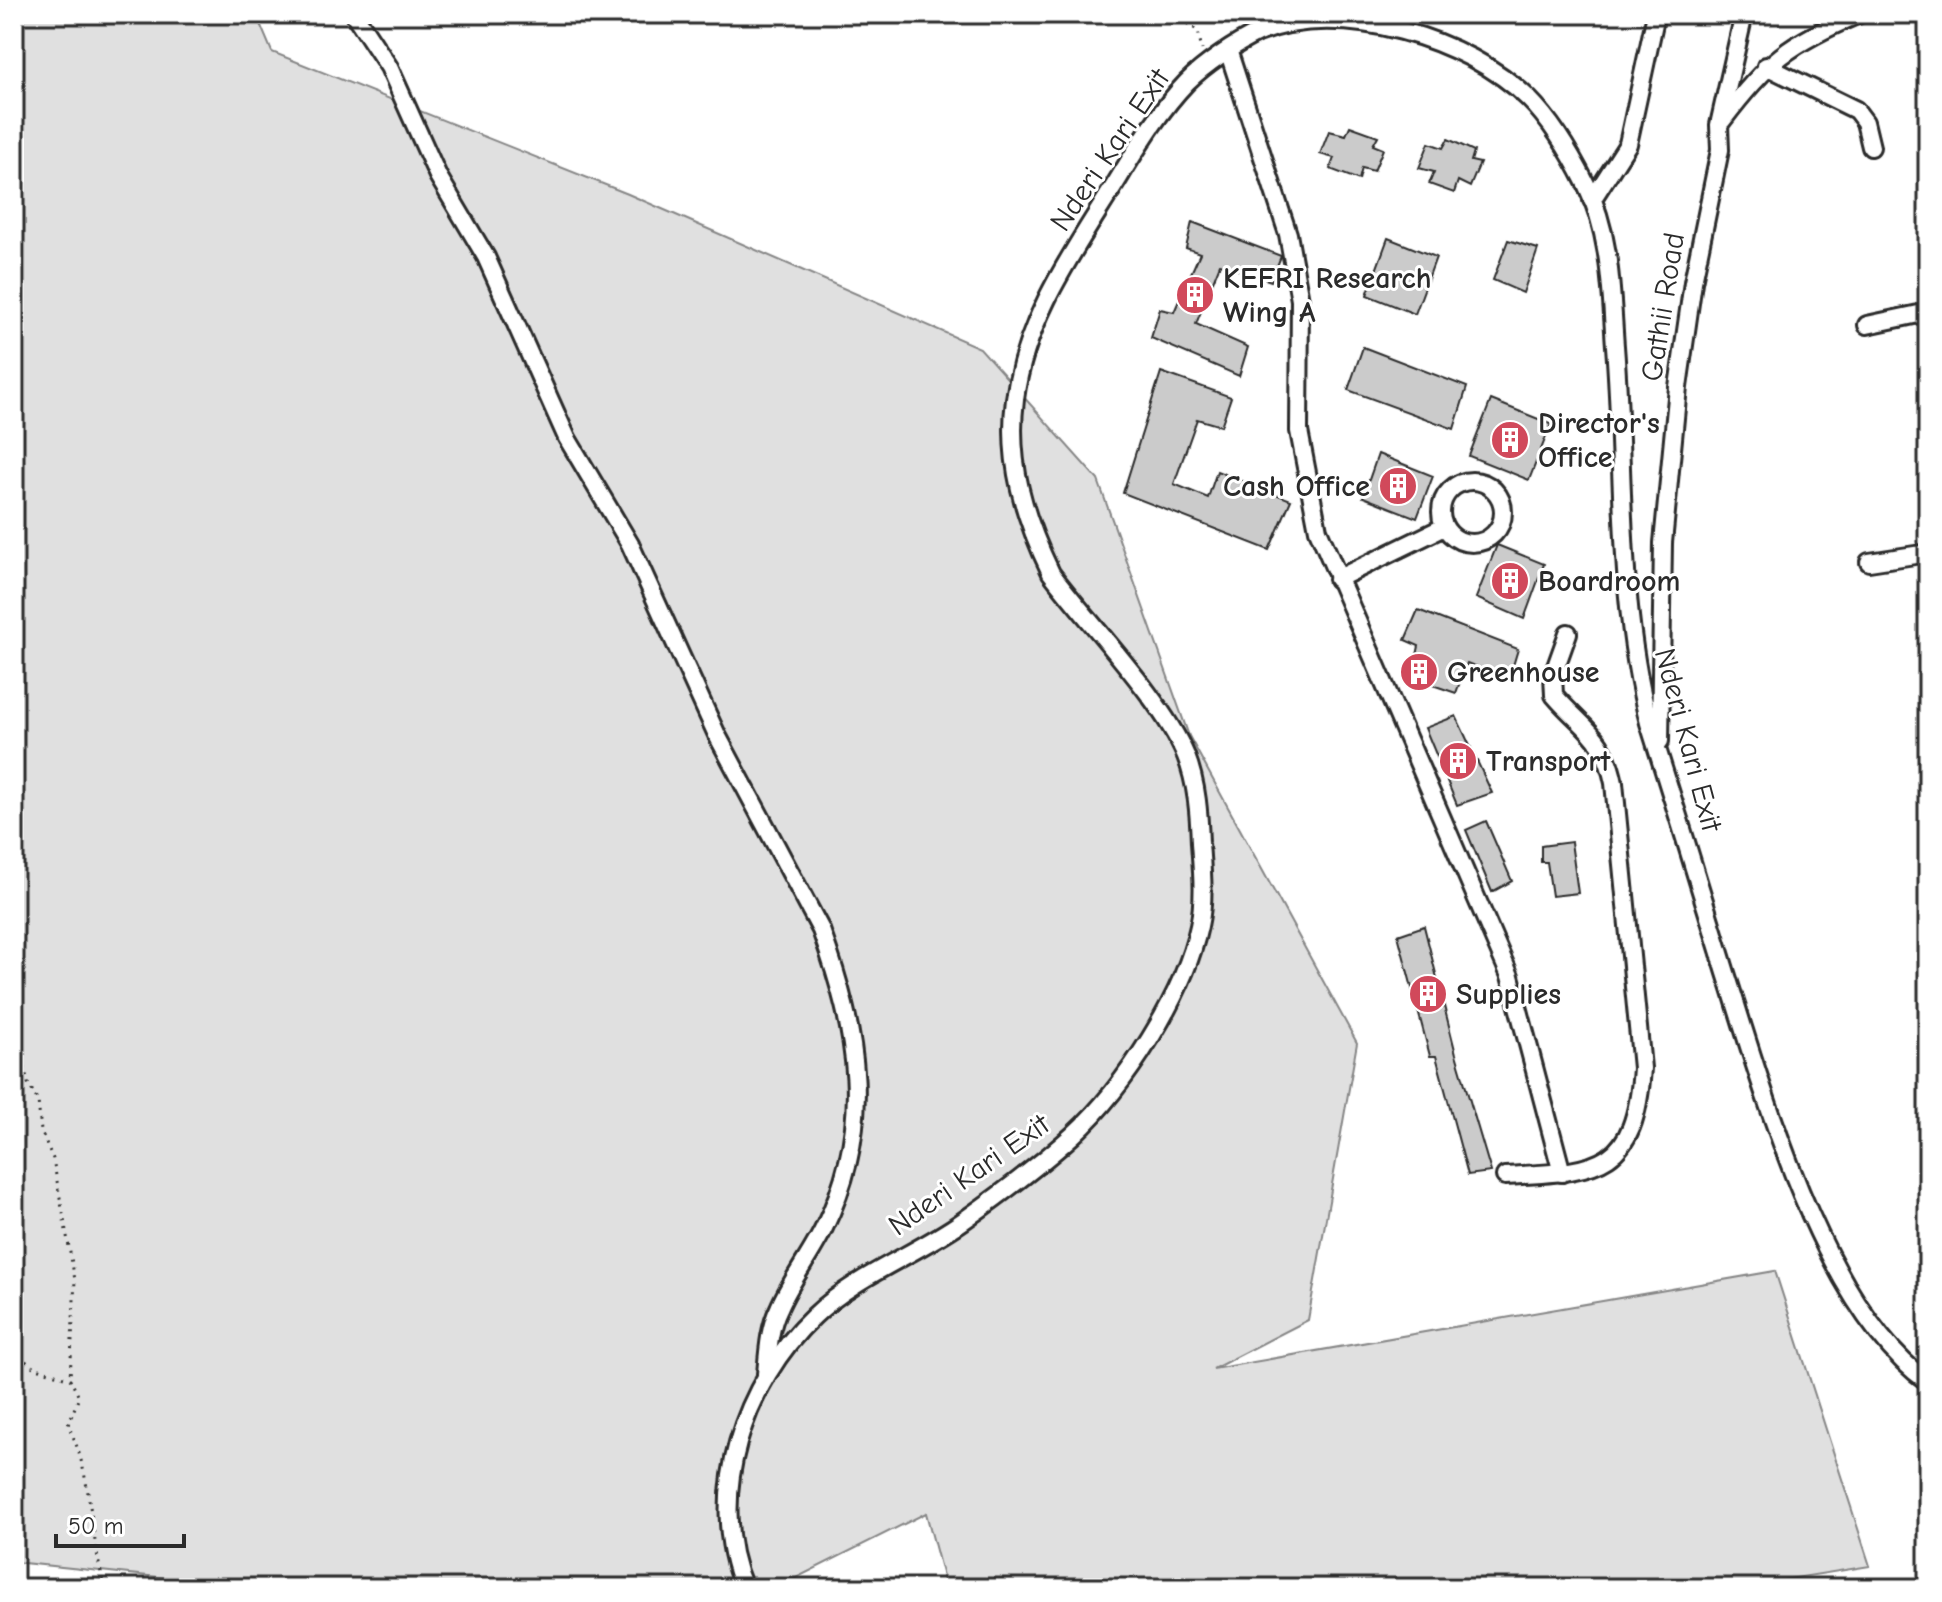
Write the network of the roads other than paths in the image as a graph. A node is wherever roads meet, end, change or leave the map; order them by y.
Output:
1 (354, 14) edge
2 (1656, 14) edge
3 (1744, 14) edge
4 (1859, 14) edge
5 (1229, 53) junction
6 (1766, 66) junction
7 (1719, 125) junction
8 (1871, 147) dead end
9 (1592, 200) junction
10 (1928, 312) edge
11 (1867, 325) dead end
12 (1444, 527) dead end
13 (1928, 553) edge
14 (1869, 562) dead end
15 (1337, 579) junction
16 (1568, 633) dead end
17 (1660, 757) junction
18 (1562, 1173) junction
19 (1505, 1176) dead end
20 (766, 1375) junction
21 (1928, 1382) edge
22 (1928, 1587) edge
23 (744, 1588) edge
24 (1919, 1588) edge

1 - 20 street
2 - 9 street
3 - 7 street, Gathii Road
4 - 6 street
5 - 9 street, Nderi Kari Exit
5 - 15 street
5 - 20 street, Nderi Kari Exit
6 - 7 street
6 - 8 street
7 - 17 street, Gathii Road
9 - 17 street, Nderi Kari Exit
10 - 11 street
12 - 15 street
13 - 14 street
15 - 18 street
16 - 18 street
17 - 21 street, Nderi Kari Exit
18 - 19 street
20 - 23 street, Nderi Kari Exit
22 - 24 street

